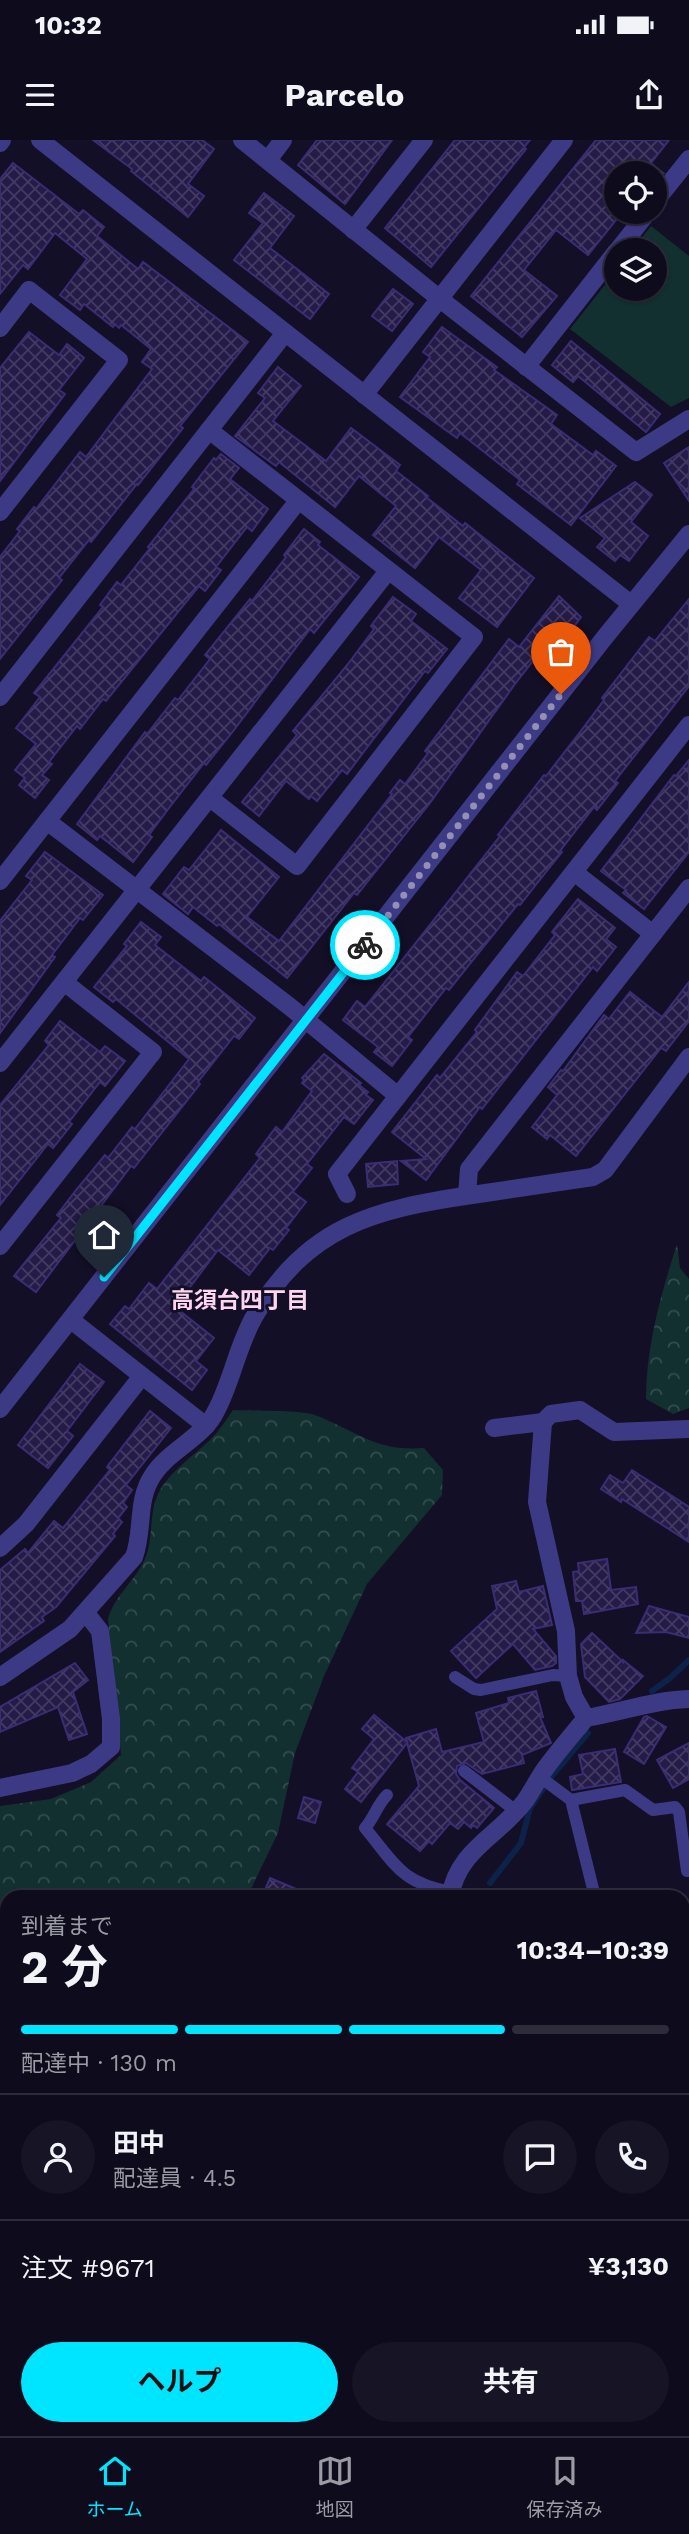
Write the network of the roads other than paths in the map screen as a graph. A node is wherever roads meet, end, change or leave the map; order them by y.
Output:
1 (40, 140) edge
2 (242, 140) edge
3 (283, 140) edge
4 (424, 140) edge
5 (564, 140) edge
6 (689, 159) edge
7 (268, 160) junction
8 (667, 187) edge
9 (638, 224) edge
10 (353, 230) junction
11 (627, 238) edge
12 (604, 268) edge
13 (440, 299) junction
14 (0, 328) edge
15 (285, 333) junction
16 (526, 367) junction
17 (364, 395) junction
18 (689, 419) edge
19 (209, 430) junction
20 (298, 501) junction
21 (0, 512) edge
22 (689, 534) edge
23 (388, 571) junction
24 (631, 604) junction
25 (0, 697) edge
26 (689, 725) edge
27 (210, 798) junction
28 (47, 821) junction
29 (574, 872) junction
30 (0, 881) edge
31 (689, 888) edge
32 (135, 890) junction
33 (653, 934) junction
34 (64, 982) junction
35 (306, 1021) junction
36 (689, 1057) edge
37 (0, 1063) edge
38 (398, 1096) junction
39 (347, 1194) dead end
40 (467, 1195) junction
41 (0, 1246) edge
42 (71, 1320) junction
43 (142, 1376) junction
44 (0, 1409) edge
45 (543, 1422) junction
46 (206, 1426) junction
47 (494, 1428) dead end
48 (688, 1429) edge
49 (0, 1548) edge
50 (86, 1612) junction
51 (568, 1676) junction
52 (0, 1677) edge
53 (455, 1677) dead end
54 (689, 1699) edge
55 (586, 1718) junction
56 (464, 1772) dead end
57 (545, 1781) junction
58 (0, 1788) edge
59 (387, 1795) dead end
60 (571, 1800) junction
61 (516, 1811) junction
62 (687, 1871) dead end
63 (438, 1890) edge
64 (451, 1890) edge
65 (593, 1890) edge

1 - 15 street
2 - 7 street
3 - 7 street
4 - 10 street
5 - 13 street
6 - 8 street
7 - 10 street
9 - 11 street
10 - 13 street
12 - 16 street
13 - 16 street
13 - 17 street
14 - 21 street
15 - 17 street
15 - 19 street
16 - 18 street
17 - 24 street
19 - 20 street
19 - 25 street
20 - 23 street
20 - 28 street
22 - 24 street
23 - 27 street
23 - 27 street
24 - 35 street
26 - 29 street
27 - 32 street
28 - 30 street
28 - 32 street
29 - 33 street
29 - 38 street
31 - 33 street
32 - 34 street
32 - 35 street
33 - 40 street
34 - 37 street
34 - 41 street
35 - 38 street
35 - 42 street
36 - 40 street
38 - 39 street
40 - 46 street
42 - 43 street
42 - 44 street
43 - 46 street
43 - 49 street
45 - 47 street
45 - 48 street
45 - 51 street
46 - 50 street
50 - 52 street
50 - 58 street
51 - 53 lane
51 - 55 street
54 - 55 street
55 - 57 street
56 - 61 lane
57 - 60 lane
57 - 61 street
59 - 63 lane
60 - 62 lane
60 - 65 lane
61 - 64 street

